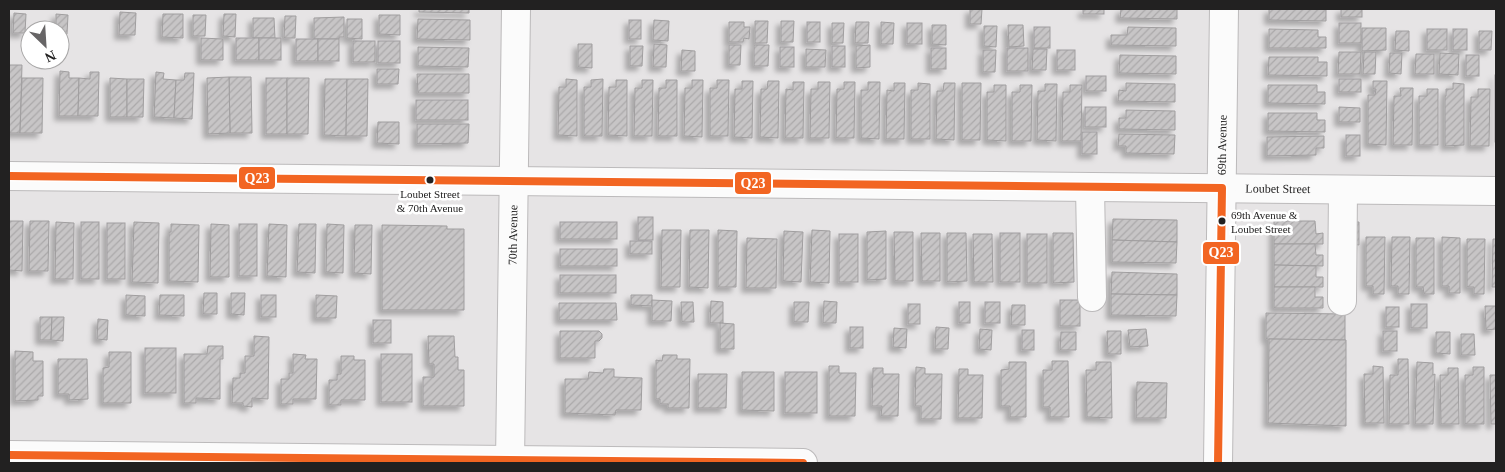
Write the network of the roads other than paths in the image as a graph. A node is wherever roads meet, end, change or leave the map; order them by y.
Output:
1 (516, 9) edge
2 (1224, 9) edge
3 (9, 176) edge
4 (514, 181) junction
5 (1090, 187) junction
6 (1222, 188) junction
7 (1343, 190) junction
8 (1496, 192) edge
9 (1092, 296) dead end
10 (1342, 301) dead end
11 (9, 455) edge
12 (510, 462) edge
13 (804, 463) edge
14 (1218, 463) edge

1 - 4 street, 70th Avenue
2 - 6 street, 69th Avenue
3 - 4 street, Loubet Street
4 - 5 street, Loubet Street
4 - 12 street, 70th Avenue
5 - 6 street, Loubet Street
5 - 9 street
6 - 7 street, Loubet Street
6 - 14 street, 69th Avenue
7 - 8 street, Loubet Street
7 - 10 street
11 - 12 street
12 - 13 street

